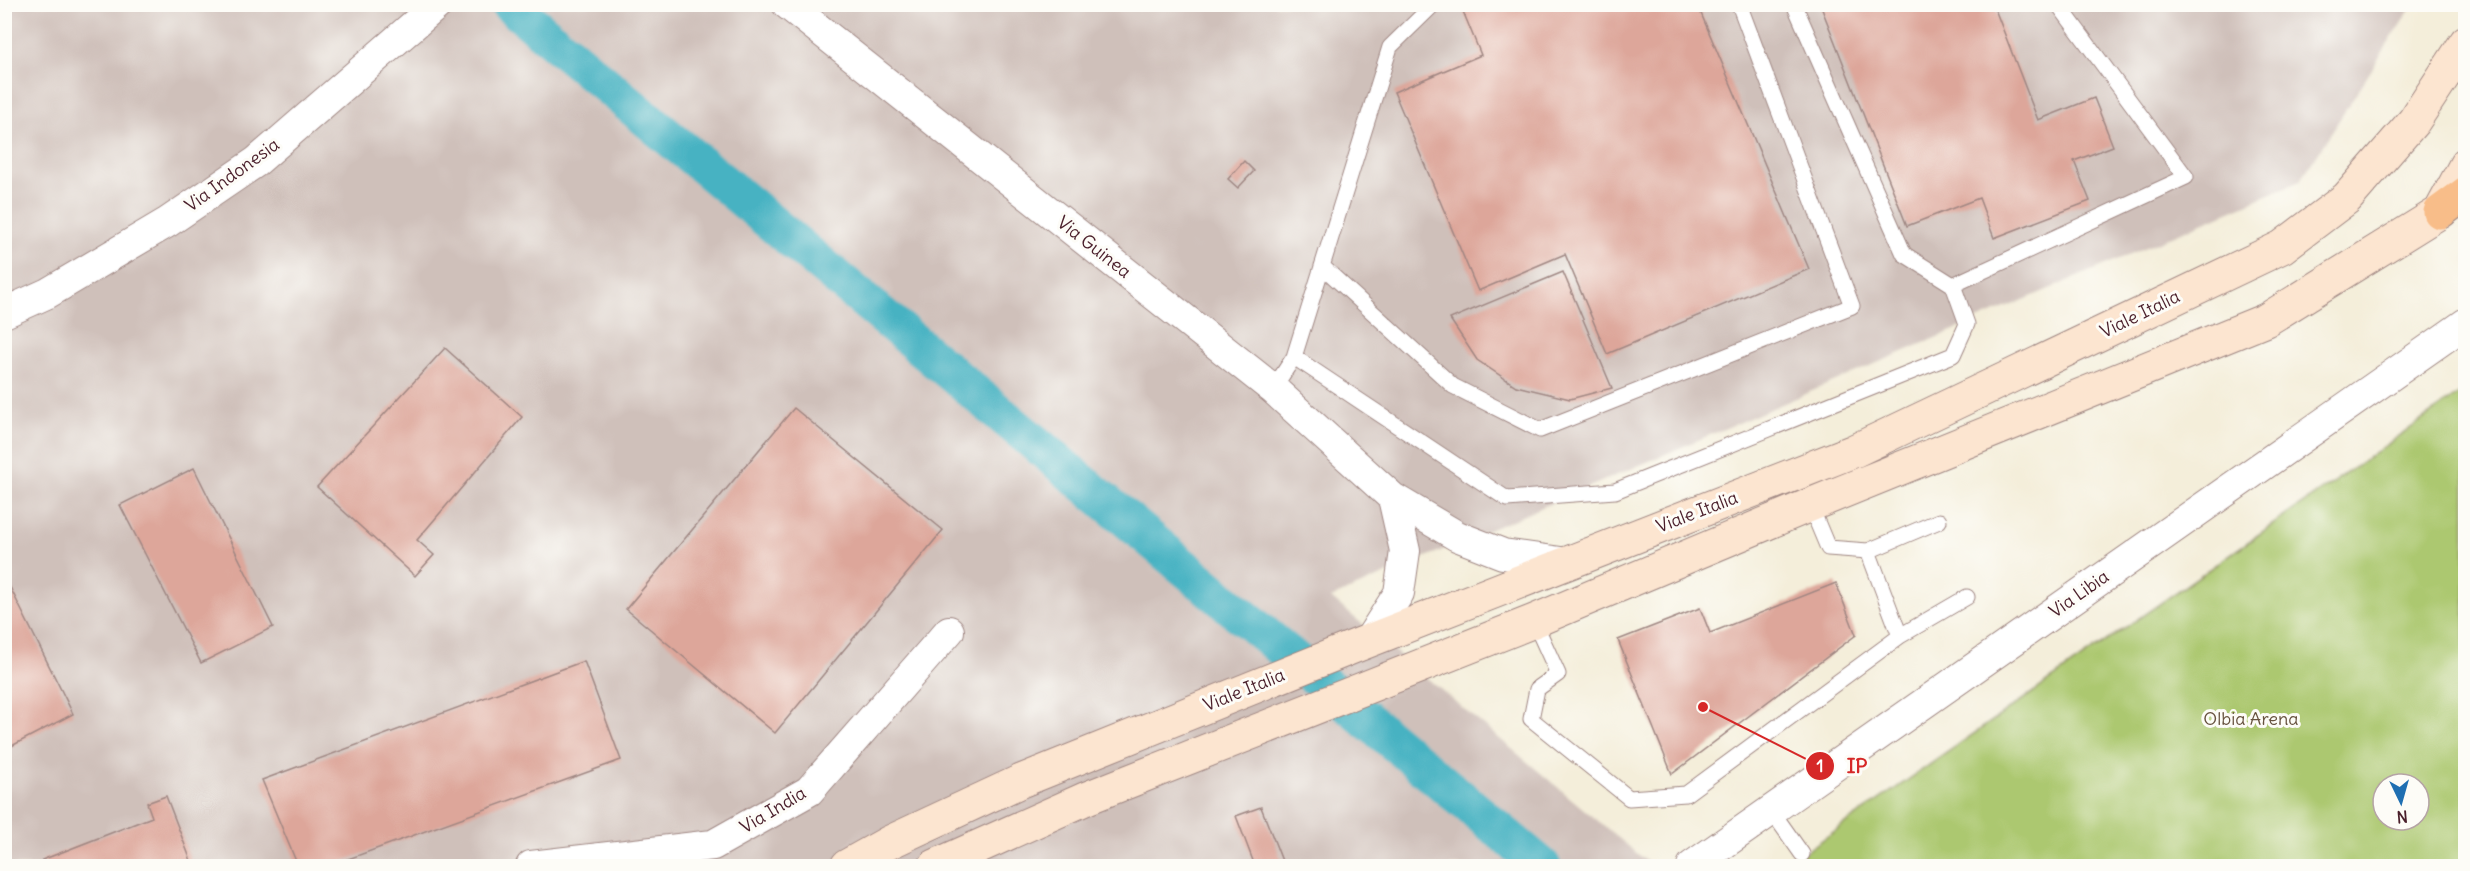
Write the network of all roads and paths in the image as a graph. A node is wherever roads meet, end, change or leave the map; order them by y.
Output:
1 (787, 4) edge
2 (1434, 4) edge
3 (1739, 4) edge
4 (1794, 4) edge
5 (2058, 4) edge
6 (435, 6) edge
7 (2466, 42) edge
8 (2466, 164) edge
9 (2466, 193) edge
10 (2453, 208) edge
11 (1322, 266) junction
12 (1953, 285) junction
13 (4, 313) edge
14 (2466, 323) edge
15 (1294, 357) junction
16 (1273, 389) junction
17 (1393, 498) junction
18 (1810, 505) junction
19 (1939, 521) dead end
20 (1868, 552) junction
21 (1568, 563) junction
22 (1967, 597) dead end
23 (1534, 621) junction
24 (949, 631) dead end
25 (1900, 636) junction
26 (1361, 643) junction
27 (1771, 810) junction
28 (1802, 854) dead end
29 (1698, 862) edge
30 (531, 867) edge
31 (847, 867) edge
32 (935, 867) edge

1 - 16 street, Via Guinea
2 - 11 lane
3 - 11 lane
4 - 12 lane
5 - 12 lane
6 - 13 street, Via Indonesia
7 - 21 main road, Viale Italia
8 - 10 main road, Viale Italia
9 - 10 main road
10 - 18 main road, Viale Italia
11 - 15 lane
12 - 15 lane
14 - 27 street, Via Libia
15 - 16 lane
16 - 17 street, Via Guinea
17 - 21 street, Via Guinea
17 - 26 street
18 - 20 lane
18 - 23 main road, Viale Italia
19 - 20 lane
20 - 25 lane
21 - 26 main road, Viale Italia
22 - 25 lane
23 - 25 lane
23 - 32 main road, Viale Italia
24 - 30 street, Via India
26 - 31 main road, Viale Italia
27 - 28 lane
27 - 29 street, Via Libia

